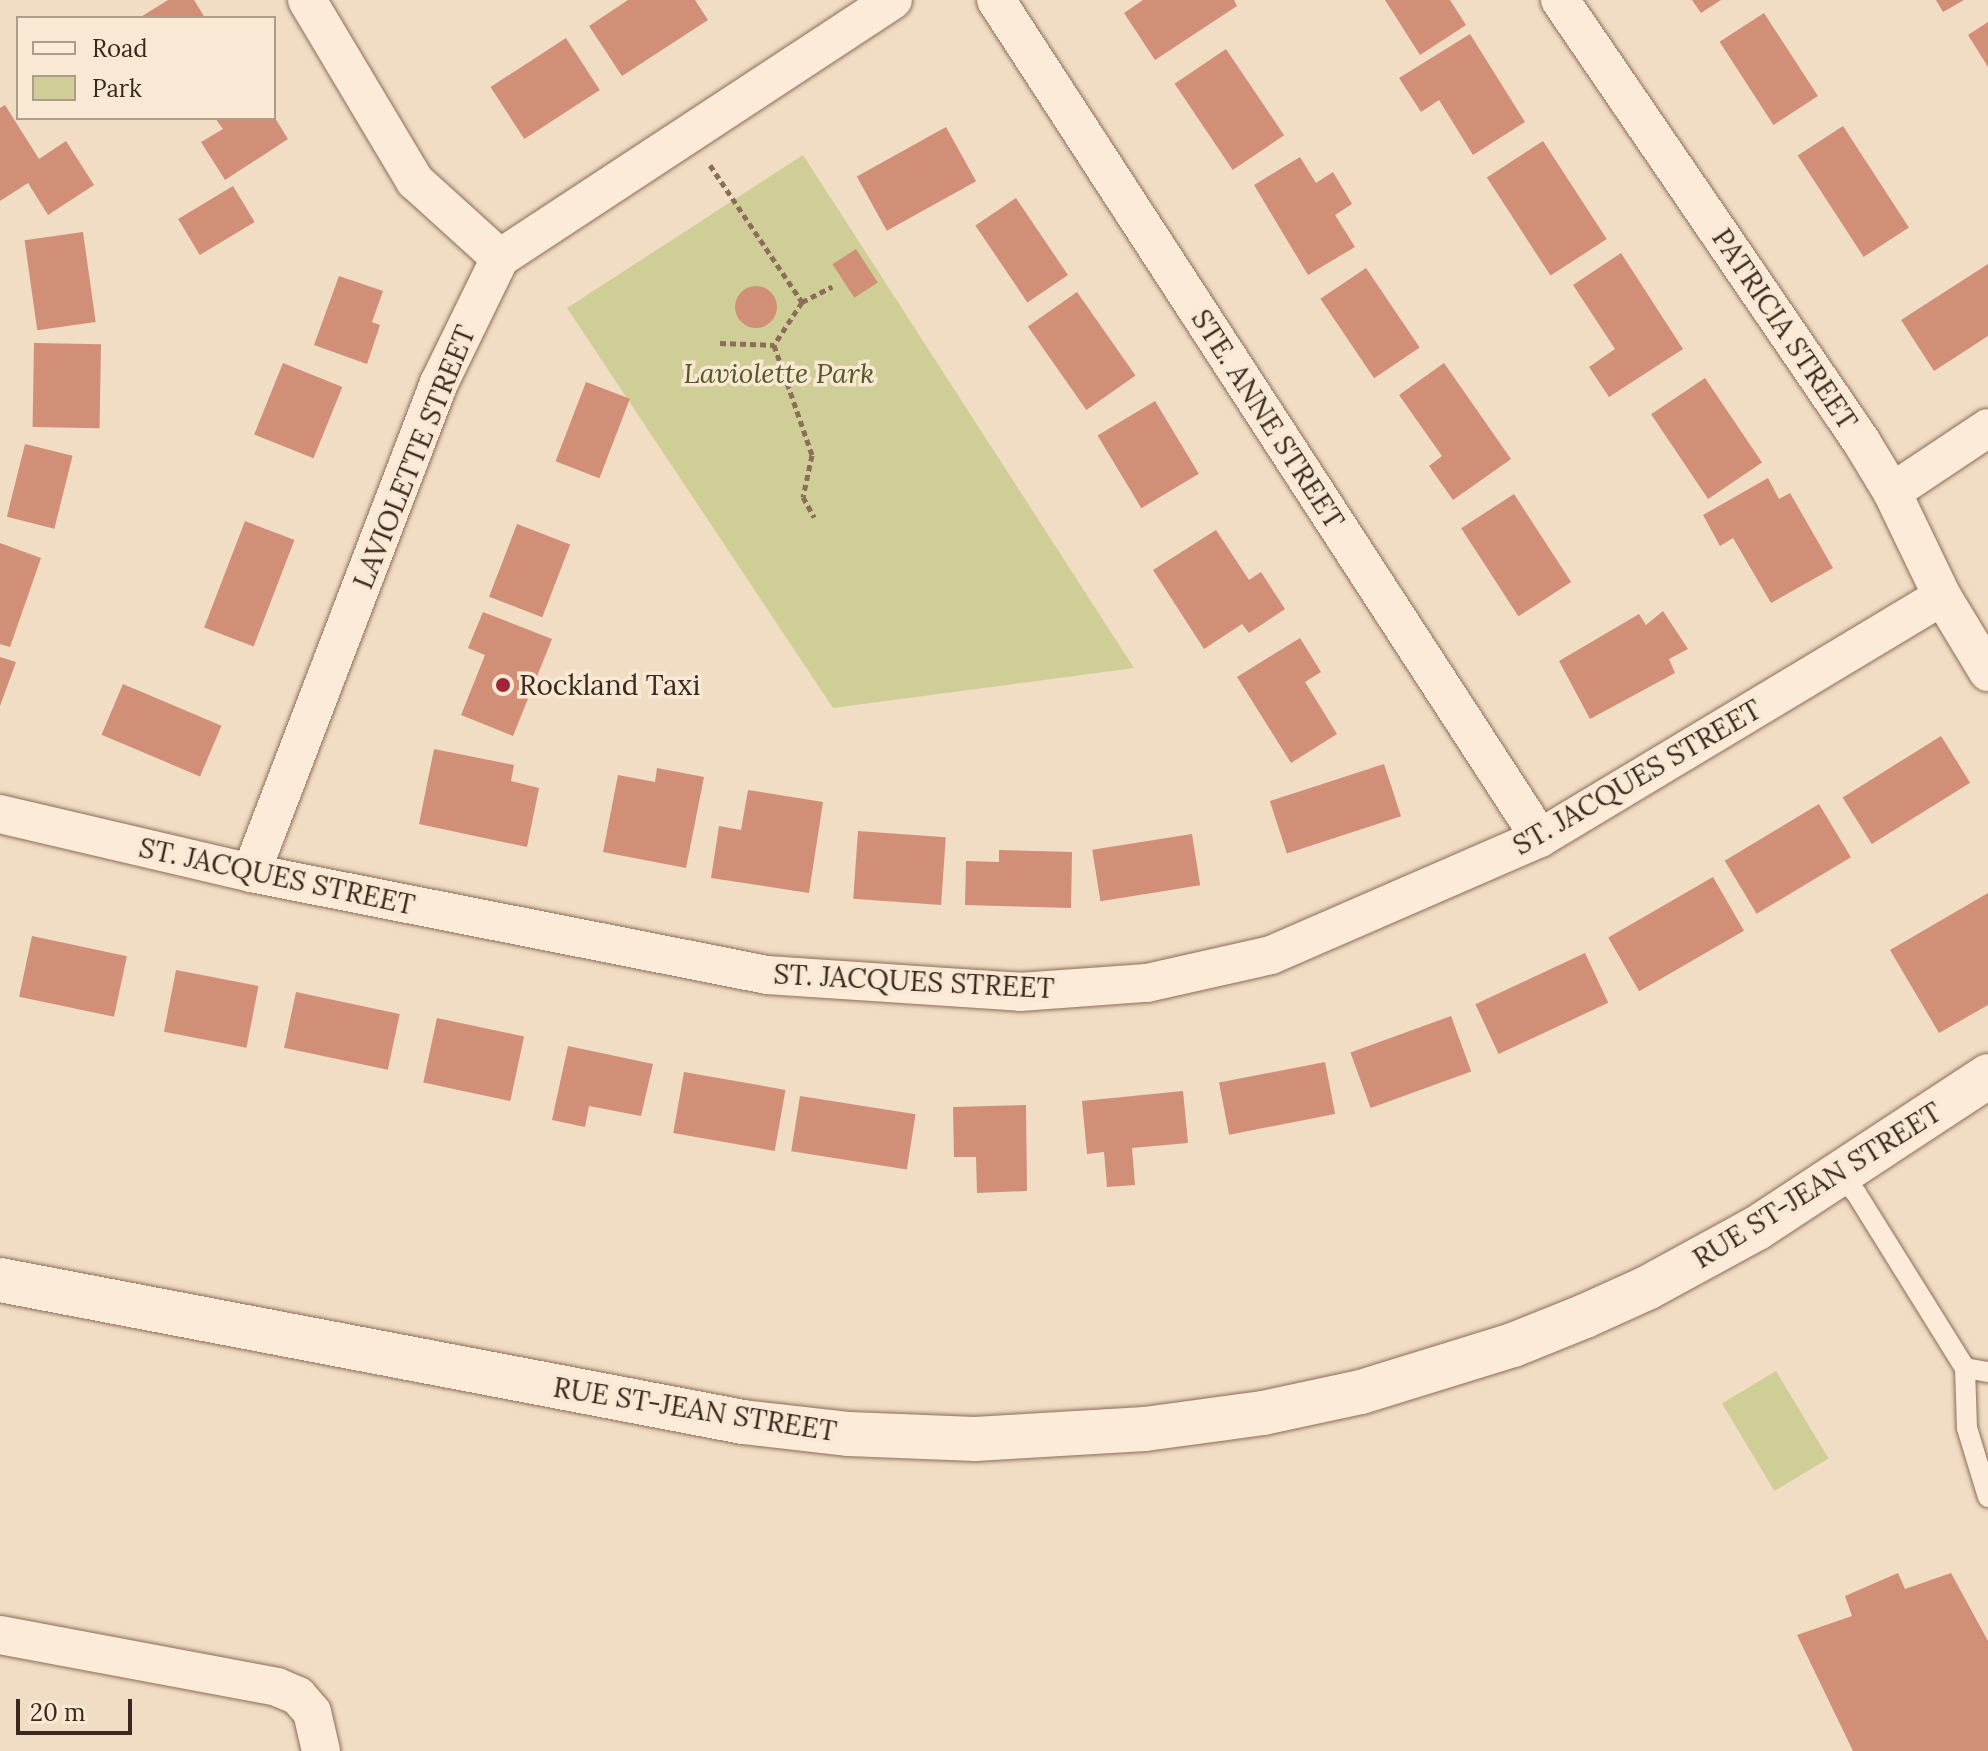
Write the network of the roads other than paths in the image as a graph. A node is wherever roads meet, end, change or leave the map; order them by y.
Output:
1 (307, 0) edge
2 (893, 0) edge
3 (996, 0) edge
4 (1560, 0) edge
5 (500, 258) junction
6 (1988, 428) edge
7 (1892, 492) junction
8 (1942, 596) junction
9 (1988, 672) edge
10 (0, 814) edge
11 (1540, 838) junction
12 (251, 873) junction
13 (1988, 1076) edge
14 (1840, 1177) junction
15 (0, 1280) edge
16 (1965, 1368) junction
17 (1988, 1372) edge
18 (1988, 1497) edge
19 (0, 1635) edge
20 (321, 1751) edge

1 - 5 street
2 - 5 street
3 - 11 street, STE. ANNE STREET
4 - 7 street, PATRICIA STREET
5 - 12 street, LAVIOLETTE STREET
6 - 7 street
7 - 8 street, PATRICIA STREET
8 - 9 street, PATRICIA STREET
8 - 11 street, ST. JACQUES STREET
10 - 12 street, ST. JACQUES STREET
11 - 12 street, ST. JACQUES STREET
13 - 14 main road, RUE ST-JEAN STREET
14 - 15 main road, RUE ST-JEAN STREET
14 - 16 lane
16 - 17 lane
16 - 18 lane
19 - 20 street

